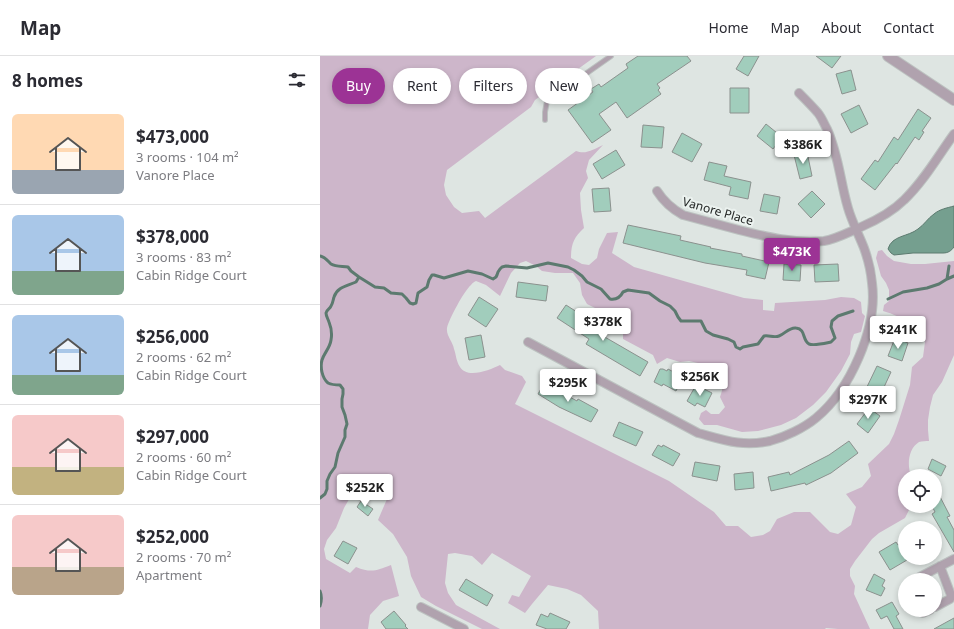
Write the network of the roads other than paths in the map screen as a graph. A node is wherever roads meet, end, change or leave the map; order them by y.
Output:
1 (611, 56) edge
2 (888, 56) edge
3 (799, 93) dead end
4 (954, 100) edge
5 (545, 120) dead end
6 (954, 134) edge
7 (657, 191) dead end
8 (856, 229) junction
9 (528, 342) dead end
10 (954, 559) edge
11 (940, 566) junction
12 (927, 573) edge
13 (942, 603) edge
14 (421, 606) dead end
15 (464, 629) edge

1 - 5 lane
2 - 4 street
3 - 8 street
6 - 8 street, Vanore Place
7 - 8 street, Vanore Place
8 - 9 street
10 - 11 street
11 - 12 street
11 - 13 street
14 - 15 street

